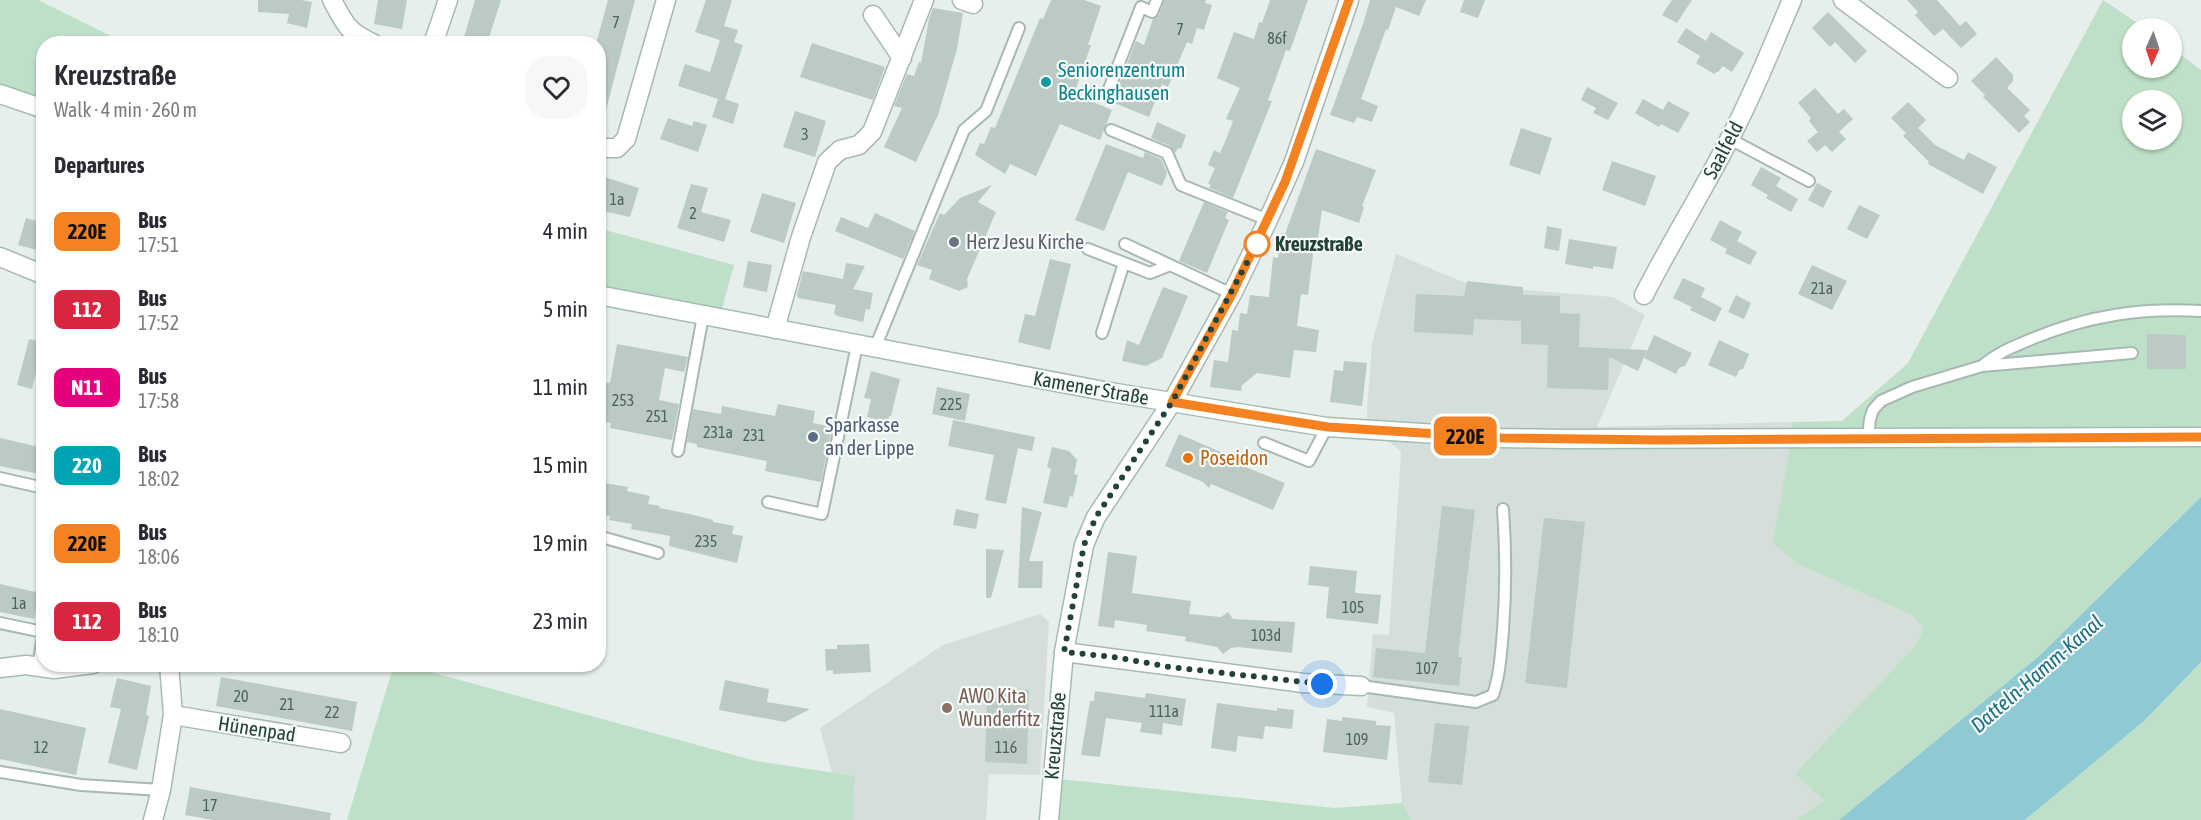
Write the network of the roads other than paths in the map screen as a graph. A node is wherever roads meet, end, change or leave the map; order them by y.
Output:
1 (332, 0) edge
2 (448, 0) edge
3 (666, 0) edge
4 (924, 0) edge
5 (1157, 0) edge
6 (1349, 0) edge
7 (1792, 0) edge
8 (1844, 0) edge
9 (873, 15) dead end
10 (1019, 28) dead end
11 (358, 36) edge
12 (436, 36) edge
13 (903, 58) junction
14 (1948, 78) dead end
15 (0, 94) edge
16 (1107, 94) dead end
17 (36, 106) edge
18 (1111, 130) dead end
19 (1730, 139) junction
20 (606, 148) edge
21 (1809, 181) dead end
22 (1268, 220) junction
23 (1125, 244) dead end
24 (1088, 249) dead end
25 (0, 257) edge
26 (1124, 262) junction
27 (1170, 265) junction
28 (36, 272) edge
29 (1232, 294) junction
30 (1644, 295) dead end
31 (606, 297) edge
32 (2201, 311) edge
33 (703, 316) junction
34 (775, 329) junction
35 (1102, 333) dead end
36 (857, 345) junction
37 (875, 348) junction
38 (2132, 353) dead end
39 (1982, 366) junction
40 (1172, 402) junction
41 (1328, 427) junction
42 (2201, 437) edge
43 (1869, 438) junction
44 (1264, 443) dead end
45 (678, 452) dead end
46 (0, 478) edge
47 (36, 486) edge
48 (768, 502) dead end
49 (1503, 509) dead end
50 (606, 538) edge
51 (658, 553) dead end
52 (0, 623) edge
53 (36, 631) edge
54 (1064, 652) junction
55 (36, 666) edge
56 (0, 668) edge
57 (170, 672) edge
58 (1361, 686) joint
59 (173, 715) junction
60 (341, 743) dead end
61 (0, 772) edge
62 (161, 789) junction
63 (153, 820) edge
64 (1049, 820) edge

1 - 11 street
2 - 12 street
3 - 20 street
4 - 13 street
5 - 16 lane
6 - 22 street, Kreuzstraße
7 - 19 street, Saalfeld
8 - 14 street
9 - 13 street
10 - 37 lane
13 - 34 street
15 - 17 street
18 - 22 lane
19 - 21 lane
19 - 30 street, Saalfeld
22 - 29 street, Kreuzstraße
23 - 27 lane
24 - 26 lane
25 - 28 street
26 - 27 lane
26 - 35 lane
27 - 29 lane
29 - 40 street, Kreuzstraße
31 - 33 street, Kamener Straße
32 - 39 lane
33 - 34 street, Kamener Straße
33 - 45 lane
34 - 36 street, Kamener Straße
36 - 37 street, Kamener Straße
36 - 48 lane
37 - 40 street, Kamener Straße
38 - 39 lane
39 - 43 lane
40 - 41 street, Kamener Straße
40 - 54 street, Kreuzstraße
41 - 43 street, Kamener Straße
41 - 44 lane
42 - 43 street, Kamener Straße
46 - 47 lane
49 - 58 lane
50 - 51 lane
52 - 53 lane
54 - 58 street
54 - 64 street, Kreuzstraße
55 - 56 street
57 - 59 street
59 - 60 street, Hünenpad
59 - 62 street
61 - 62 lane
62 - 63 street

